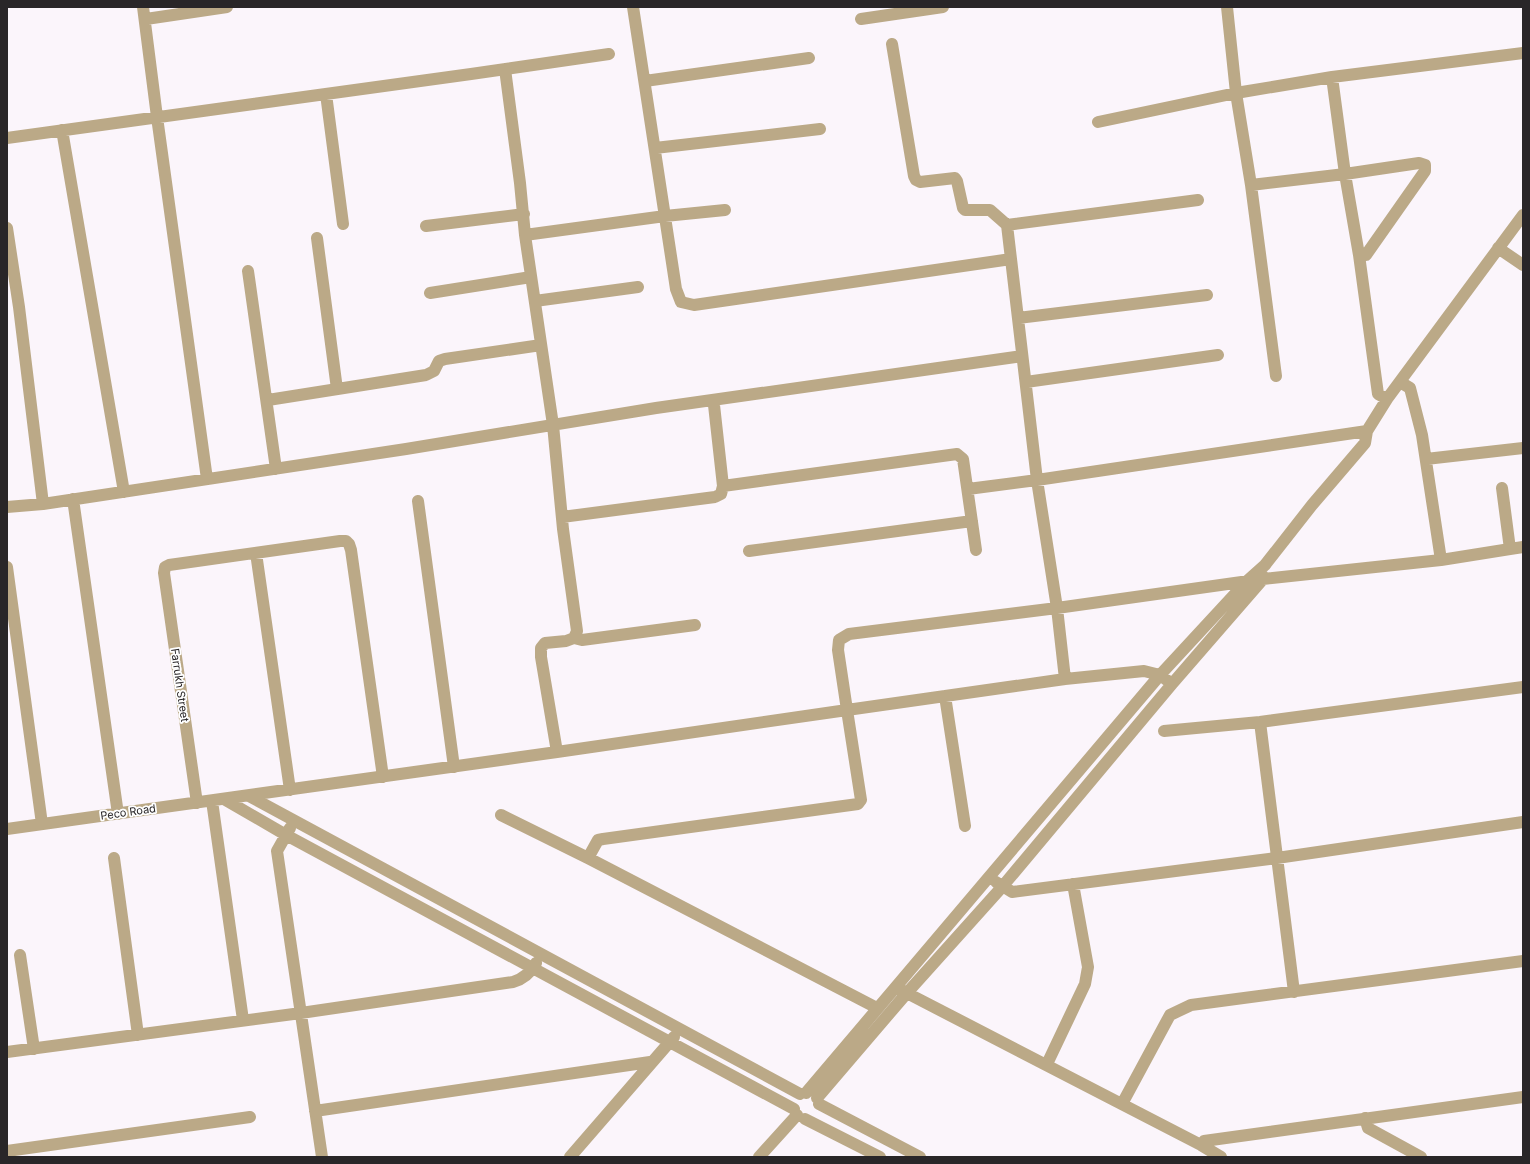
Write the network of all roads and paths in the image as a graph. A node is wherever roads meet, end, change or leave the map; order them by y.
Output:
1 (227, 7) edge
2 (633, 7) edge
3 (943, 7) edge
4 (1227, 7) edge
5 (144, 13) edge
6 (861, 19) dead end
7 (892, 44) dead end
8 (1523, 53) edge
9 (609, 54) dead end
10 (809, 58) dead end
11 (505, 69) junction
12 (1332, 77) junction
13 (645, 81) junction
14 (1236, 93) junction
15 (326, 94) junction
16 (157, 117) junction
17 (1098, 122) dead end
18 (820, 128) dead end
19 (62, 130) junction
20 (7, 138) edge
21 (655, 148) junction
22 (1345, 174) junction
23 (1251, 185) junction
24 (1198, 200) dead end
25 (725, 210) dead end
26 (524, 214) junction
27 (1523, 215) edge
28 (665, 216) junction
29 (343, 224) dead end
30 (1007, 225) junction
31 (426, 226) dead end
32 (7, 228) edge
33 (525, 235) junction
34 (317, 238) dead end
35 (1498, 248) junction
36 (1359, 255) junction
37 (1011, 259) junction
38 (1523, 265) edge
39 (248, 271) dead end
40 (532, 277) junction
41 (638, 287) dead end
42 (430, 293) dead end
43 (1207, 295) dead end
44 (535, 301) junction
45 (13, 308) edge
46 (1018, 318) junction
47 (541, 345) junction
48 (1218, 355) dead end
49 (1022, 356) junction
50 (1276, 376) dead end
51 (1026, 382) junction
52 (1400, 382) junction
53 (338, 389) junction
54 (1387, 399) junction
55 (268, 400) junction
56 (714, 405) dead end
57 (553, 425) junction
58 (1367, 431) junction
59 (1523, 448) edge
60 (1426, 459) junction
61 (276, 469) junction
62 (207, 479) junction
63 (1038, 480) junction
64 (723, 486) junction
65 (1502, 488) dead end
66 (968, 489) junction
67 (124, 492) junction
68 (73, 499) junction
69 (418, 501) dead end
70 (43, 504) junction
71 (7, 507) edge
72 (562, 517) junction
73 (972, 521) junction
74 (1523, 547) edge
75 (1510, 549) junction
76 (976, 550) dead end
77 (748, 551) dead end
78 (256, 553) junction
79 (1441, 560) junction
80 (1265, 564) junction
81 (7, 567) edge
82 (1263, 579) junction
83 (1246, 582) junction
84 (1057, 608) junction
85 (695, 625) dead end
86 (574, 638) junction
87 (12, 644) edge
88 (1160, 675) junction
89 (1065, 679) junction
90 (1172, 684) junction
91 (1523, 687) edge
92 (944, 696) junction
93 (847, 710) junction
94 (1260, 722) junction
95 (1164, 731) dead end
96 (557, 752) junction
97 (454, 767) junction
98 (383, 777) junction
99 (290, 790) junction
100 (248, 796) junction
101 (218, 800) junction
102 (197, 803) junction
103 (118, 814) junction
104 (501, 815) dead end
105 (294, 820) junction
106 (1523, 822) edge
107 (42, 824) junction
108 (965, 826) dead end
109 (7, 829) edge
110 (286, 835) junction
111 (114, 858) dead end
112 (588, 858) junction
113 (1277, 858) junction
114 (989, 877) junction
115 (1074, 884) junction
116 (1002, 887) junction
117 (20, 955) dead end
118 (541, 955) junction
119 (1523, 961) edge
120 (533, 969) junction
121 (896, 987) junction
122 (1294, 992) junction
123 (906, 994) junction
124 (878, 1008) junction
125 (301, 1013) junction
126 (243, 1020) junction
127 (680, 1029) junction
128 (138, 1035) junction
129 (669, 1042) junction
130 (34, 1049) junction
131 (7, 1052) edge
132 (650, 1062) junction
133 (1047, 1064) junction
134 (803, 1094) junction
135 (1523, 1097) edge
136 (818, 1101) junction
137 (1122, 1104) junction
138 (316, 1111) junction
139 (799, 1114) junction
140 (250, 1117) dead end
141 (1365, 1118) junction
142 (1201, 1145) junction
143 (7, 1151) edge
144 (322, 1157) edge
145 (570, 1157) edge
146 (759, 1157) edge
147 (880, 1157) edge
148 (920, 1157) edge
149 (1221, 1157) edge
150 (1421, 1157) edge

1 - 5 street
2 - 13 street
3 - 6 street
4 - 14 street
5 - 16 street
7 - 30 street
8 - 12 street
9 - 11 street
10 - 13 street
11 - 15 street
11 - 26 street
12 - 14 street
12 - 22 street
13 - 21 street
14 - 17 street
14 - 23 street
15 - 16 street
15 - 29 street
16 - 19 street
16 - 62 street
18 - 21 street
19 - 20 street
19 - 67 street
21 - 28 street
22 - 23 street
22 - 36 street
22 - 36 street
23 - 50 street
24 - 30 street
25 - 28 street
26 - 31 street
26 - 33 street
27 - 35 street
28 - 33 street
28 - 37 street
30 - 37 street
32 - 45 street
33 - 40 street
34 - 53 street
35 - 38 street
35 - 52 street
36 - 54 street
37 - 46 street
39 - 55 street
40 - 42 street
40 - 44 street
41 - 44 street
43 - 46 street
44 - 47 street
45 - 70 street
46 - 49 street
47 - 53 street
47 - 57 street
48 - 51 street
49 - 51 street
49 - 57 street
51 - 63 street
52 - 54 street
52 - 60 street
53 - 55 street
54 - 58 street
55 - 61 street
56 - 64 street
57 - 61 street
57 - 72 street
58 - 63 street
58 - 80 street
59 - 60 street
60 - 79 street
61 - 62 street
62 - 67 street
63 - 66 street
63 - 84 street
64 - 66 street
64 - 72 street
65 - 75 street
66 - 73 street
67 - 68 street
68 - 70 street
68 - 103 street
69 - 97 street
70 - 71 street
72 - 86 street
73 - 76 street
73 - 77 street
74 - 75 street
75 - 79 street
78 - 98 street
78 - 99 street
78 - 102 street, Farrukh Street
79 - 82 street
80 - 82 street
80 - 83 street
81 - 87 street
82 - 83 street
82 - 90 street
83 - 84 street
83 - 88 street
84 - 89 street
84 - 93 street
85 - 86 street
86 - 96 street
87 - 107 street
88 - 89 street, Peco Road
88 - 90 street
88 - 114 street
89 - 92 street, Peco Road
90 - 116 street
91 - 94 street
92 - 93 street, Peco Road
92 - 108 street
93 - 96 street, Peco Road
93 - 112 street
94 - 95 street
94 - 113 street
96 - 97 street, Peco Road
97 - 98 street, Peco Road
98 - 99 street, Peco Road
99 - 100 street, Peco Road
100 - 101 street, Peco Road
100 - 105 street
101 - 102 street, Peco Road
101 - 110 street
101 - 126 street
102 - 103 street, Peco Road
103 - 107 street, Peco Road
104 - 112 street
105 - 110 street
105 - 118 street
106 - 113 street
107 - 109 street, Peco Road
110 - 120 street
110 - 125 street
111 - 128 street
112 - 124 street
113 - 115 street
113 - 122 street
114 - 116 street
114 - 121 street
115 - 116 street
115 - 133 street
116 - 123 street
117 - 130 street
118 - 120 street
118 - 127 street
119 - 122 street
120 - 125 street
120 - 129 street
121 - 123 street
121 - 124 street
122 - 137 street
123 - 133 street
123 - 136 street
124 - 134 street
125 - 126 street
125 - 138 street
126 - 128 street
127 - 129 street
127 - 134 street
128 - 130 street
129 - 132 street
129 - 139 street
130 - 131 street
132 - 138 street
132 - 145 street
133 - 137 street
134 - 136 street
134 - 139 street
135 - 141 street
136 - 139 street
136 - 148 street
137 - 142 street
138 - 144 street
139 - 146 street
139 - 147 street
140 - 143 street
141 - 142 street
141 - 150 street
142 - 149 street

